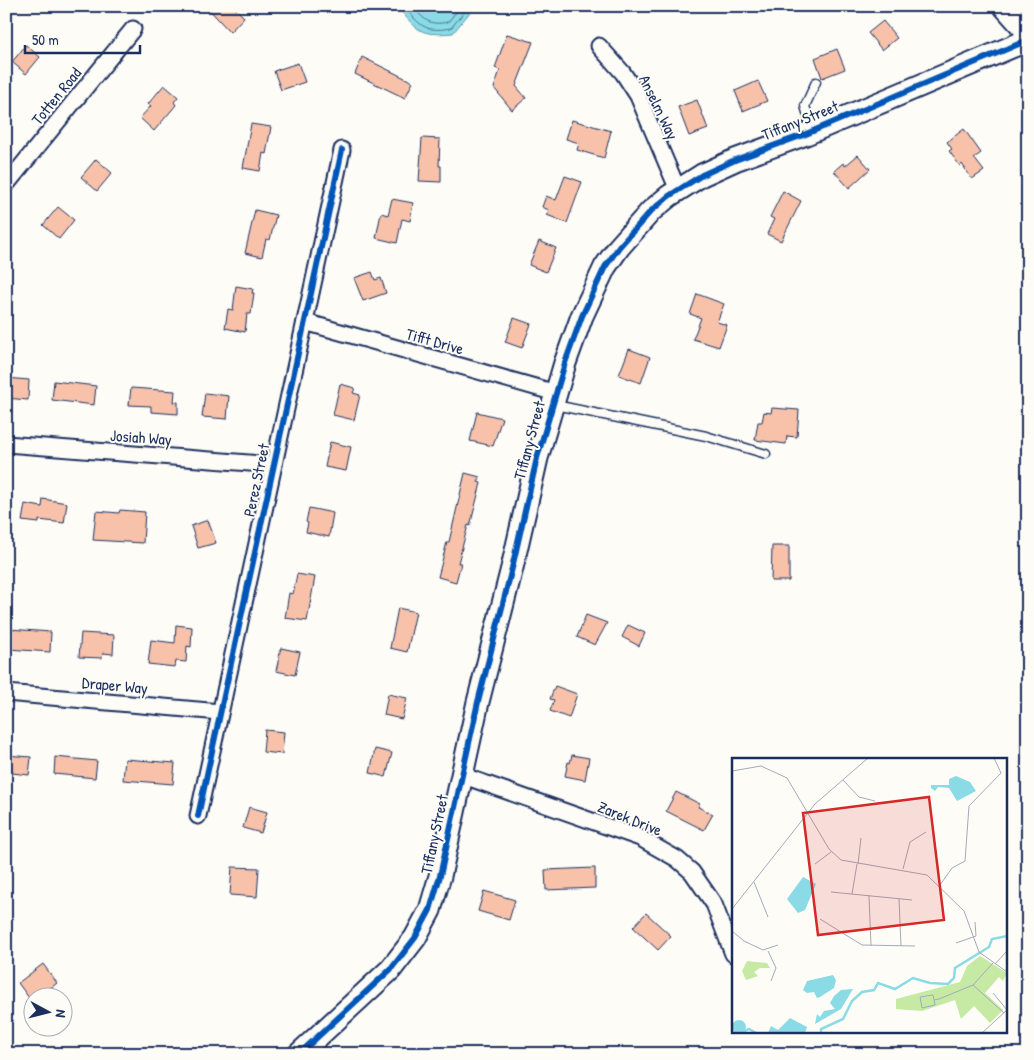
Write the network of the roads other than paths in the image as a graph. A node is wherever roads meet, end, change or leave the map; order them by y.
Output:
1 (1004, 6) edge
2 (133, 28) dead end
3 (1028, 33) edge
4 (1028, 40) edge
5 (599, 46) dead end
6 (816, 82) dead end
7 (813, 131) junction
8 (342, 150) dead end
9 (6, 185) edge
10 (678, 190) junction
11 (305, 322) junction
12 (554, 399) junction
13 (6, 444) edge
14 (766, 454) dead end
15 (274, 465) junction
16 (6, 693) edge
17 (220, 712) junction
18 (461, 775) junction
19 (198, 816) dead end
20 (732, 951) edge
21 (299, 1054) edge

1 - 3 street
2 - 9 street, Totten Road
4 - 7 street, Tiffany Street
5 - 10 street, Anselm Way
6 - 7 lane
7 - 10 street, Tiffany Street
8 - 11 street, Perez Street
10 - 12 street, Tiffany Street
11 - 12 street, Tifft Drive
11 - 15 street, Perez Street
12 - 14 lane
12 - 18 street, Tiffany Street
13 - 15 street, Josiah Way
15 - 17 street, Perez Street
16 - 17 street, Draper Way
17 - 19 street, Perez Street
18 - 20 street, Zarek Drive
18 - 21 street, Tiffany Street

